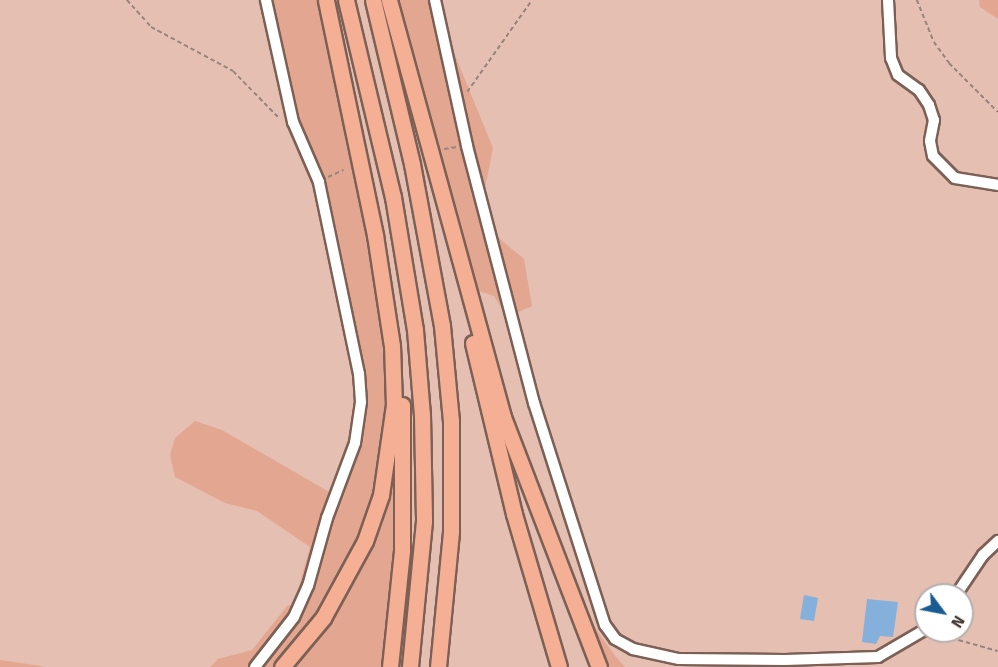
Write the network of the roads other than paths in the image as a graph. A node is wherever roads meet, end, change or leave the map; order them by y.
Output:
1 (266, 0) edge
2 (326, 0) edge
3 (346, 0) edge
4 (373, 0) edge
5 (388, 0) edge
6 (435, 0) edge
7 (888, 0) edge
8 (338, 61) junction
9 (998, 185) edge
10 (998, 541) edge
11 (964, 583) edge
12 (914, 638) edge
13 (679, 663) edge
14 (255, 667) edge
15 (282, 667) edge
16 (390, 667) edge
17 (410, 667) edge
18 (438, 667) edge
19 (560, 667) edge
20 (599, 667) edge

1 - 14 street
2 - 8 highway
3 - 17 highway
4 - 18 highway
5 - 19 highway
5 - 20 highway
6 - 13 street
7 - 9 street
8 - 15 highway
8 - 16 highway
10 - 11 street
12 - 13 street

